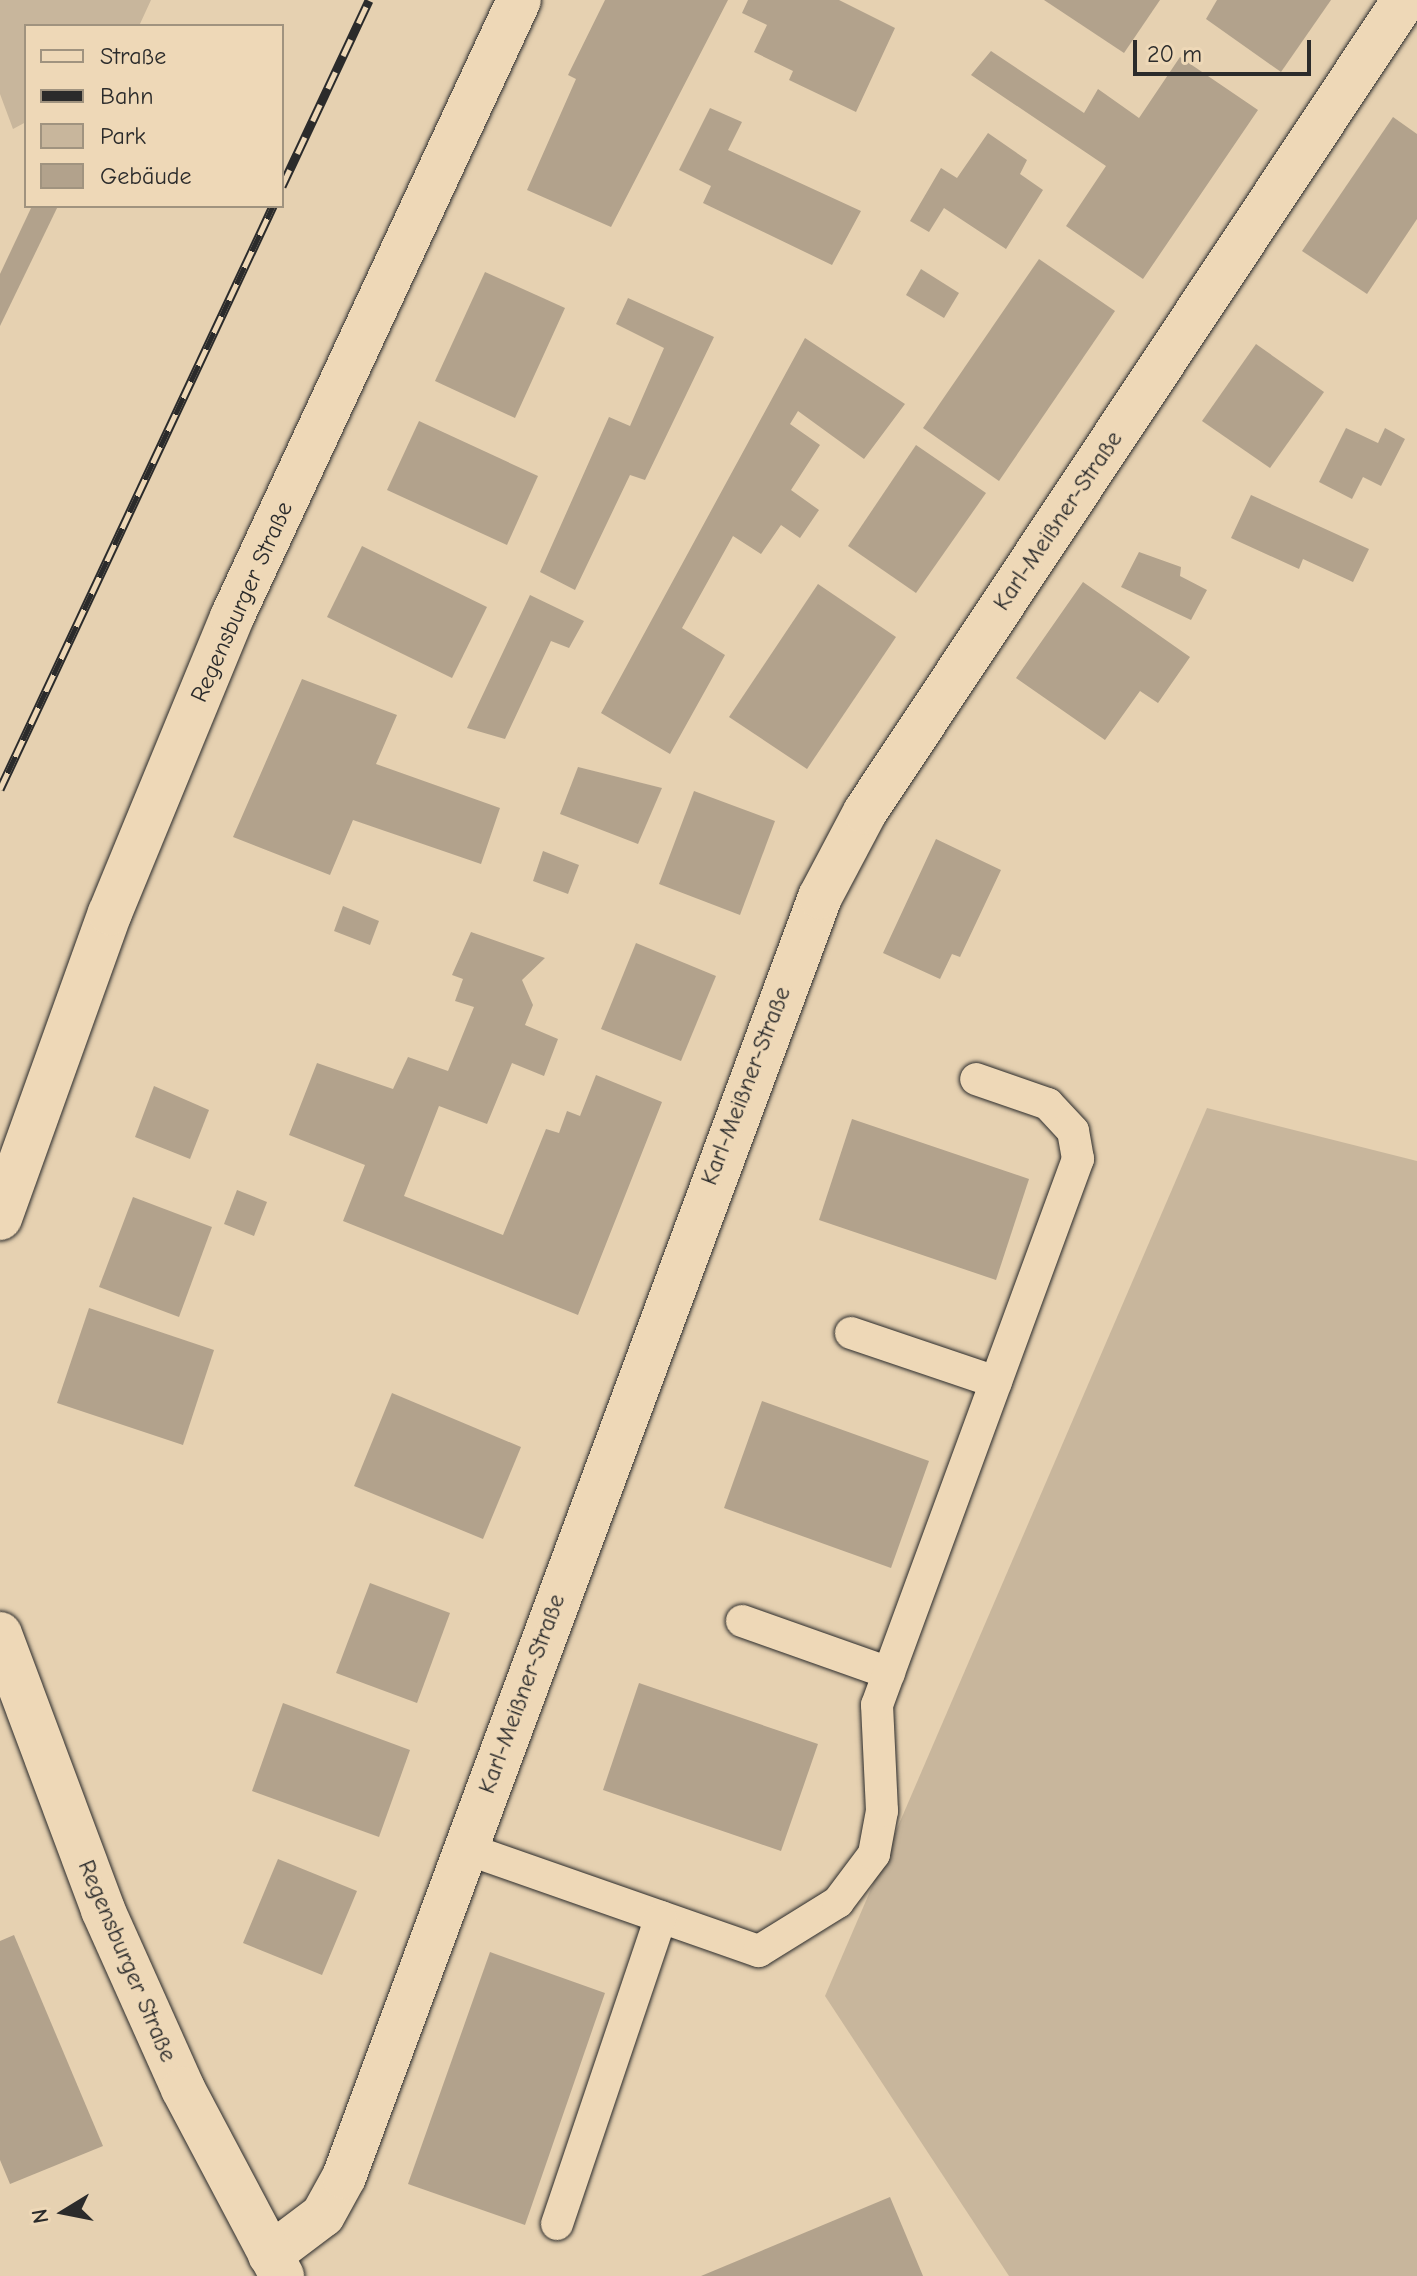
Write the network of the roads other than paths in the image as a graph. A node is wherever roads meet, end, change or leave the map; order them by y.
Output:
1 (519, 0) edge
2 (1404, 0) edge
3 (976, 1079) dead end
4 (0, 1218) edge
5 (851, 1333) dead end
6 (996, 1382) junction
7 (742, 1621) dead end
8 (0, 1634) edge
9 (889, 1673) junction
10 (467, 1849) junction
11 (661, 1917) junction
12 (557, 2224) dead end
13 (276, 2266) edge

1 - 4 street, Regensburger Straße
2 - 10 street, Karl-Meißner-Straße
3 - 6 lane
5 - 6 lane
6 - 9 lane
7 - 9 lane
8 - 13 street, Regensburger Straße
9 - 11 lane
10 - 11 lane
10 - 13 street, Karl-Meißner-Straße
11 - 12 lane

